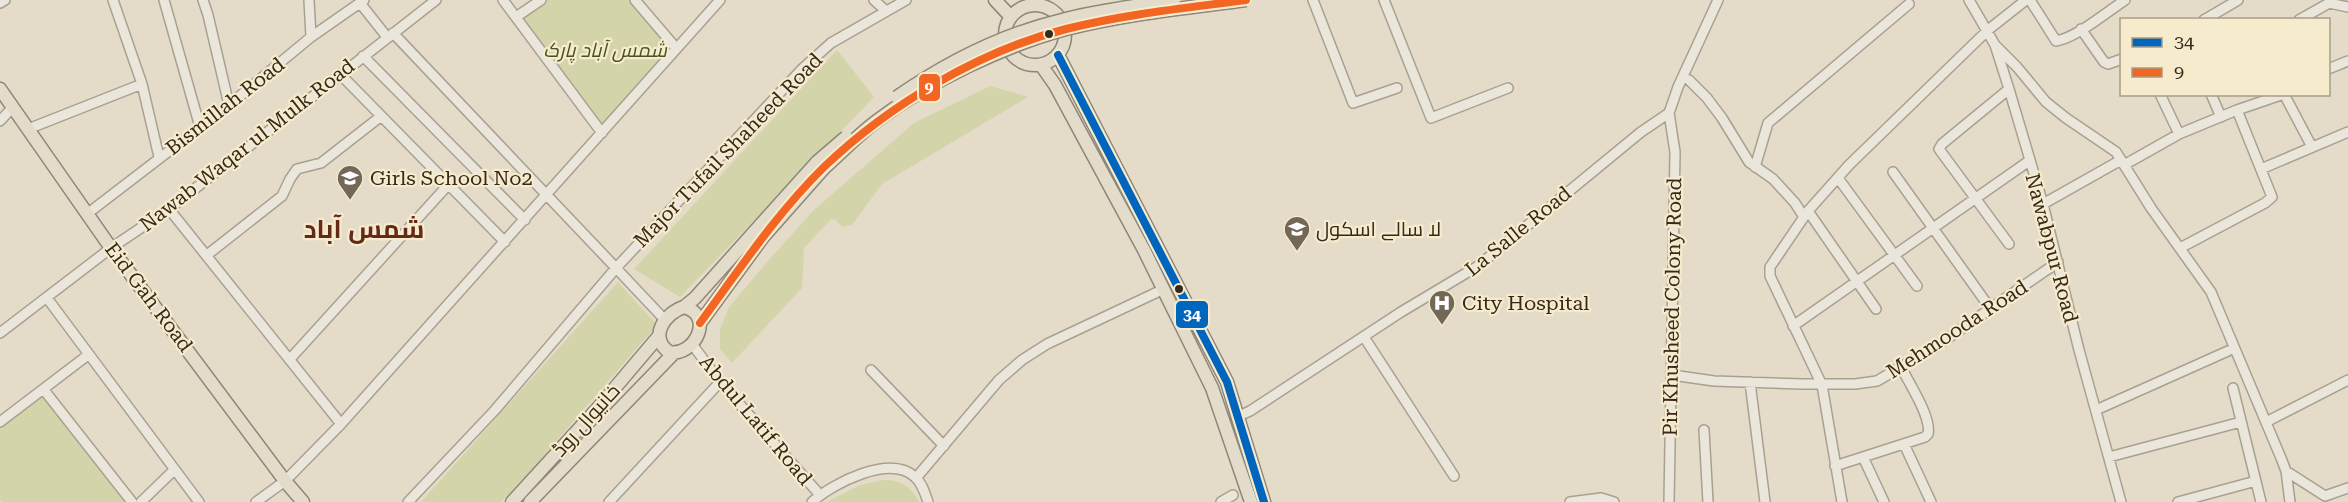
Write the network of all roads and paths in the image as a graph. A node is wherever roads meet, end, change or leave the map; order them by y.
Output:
1 (5, 0) edge
2 (113, 0) edge
3 (164, 0) edge
4 (203, 0) edge
5 (309, 0) edge
6 (436, 0) edge
7 (503, 0) edge
8 (541, 0) edge
9 (635, 0) edge
10 (720, 0) edge
11 (874, 0) edge
12 (906, 0) edge
13 (995, 0) edge
14 (1174, 0) edge
15 (1246, 0) edge
16 (1313, 0) edge
17 (1384, 0) edge
18 (1718, 0) edge
19 (1969, 0) edge
20 (2028, 0) edge
21 (2125, 0) edge
22 (2238, 0) edge
23 (362, 2) edge
24 (0, 3) edge
25 (1027, 3) edge
26 (1909, 4) dead end
27 (2348, 7) edge
28 (886, 11) junction
29 (516, 17) junction
30 (1011, 17) junction
31 (2207, 18) edge
32 (2303, 18) edge
33 (2081, 29) junction
34 (1988, 30) junction
35 (390, 35) junction
36 (311, 37) junction
37 (1995, 45) junction
38 (676, 48) junction
39 (1058, 55) junction
40 (363, 56) junction
41 (2120, 59) edge
42 (2348, 61) edge
43 (1041, 65) junction
44 (2330, 68) edge
45 (340, 74) junction
46 (1689, 80) dead end
47 (142, 84) junction
48 (1397, 88) dead end
49 (1508, 88) dead end
50 (0, 89) edge
51 (2009, 89) junction
52 (2161, 96) edge
53 (2212, 96) edge
54 (2278, 96) edge
55 (2285, 96) edge
56 (229, 105) junction
57 (12, 108) junction
58 (2237, 110) junction
59 (1669, 113) junction
60 (381, 117) junction
61 (2221, 117) junction
62 (0, 121) edge
63 (200, 127) junction
64 (28, 129) junction
65 (2348, 132) edge
66 (602, 133) junction
67 (2179, 134) junction
68 (2312, 147) junction
69 (159, 158) junction
70 (2029, 161) junction
71 (2123, 163) junction
72 (820, 165) junction
73 (1755, 167) junction
74 (2261, 169) junction
75 (1893, 172) dead end
76 (1838, 178) junction
77 (448, 185) junction
78 (547, 195) junction
79 (1975, 199) junction
80 (2043, 204) junction
81 (169, 209) junction
82 (87, 214) junction
83 (1806, 214) junction
84 (525, 220) junction
85 (1933, 228) junction
86 (506, 242) junction
87 (2009, 244) dead end
88 (111, 248) junction
89 (2180, 248) junction
90 (207, 255) junction
91 (1894, 255) junction
92 (2058, 262) junction
93 (616, 268) junction
94 (1857, 281) junction
95 (1917, 286) dead end
96 (1164, 289) junction
97 (47, 298) junction
98 (684, 308) junction
99 (1990, 308) junction
100 (1876, 309) dead end
101 (665, 320) junction
102 (700, 323) junction
103 (1793, 326) junction
104 (0, 333) edge
105 (658, 337) junction
106 (1364, 337) junction
107 (692, 344) junction
108 (2228, 351) dead end
109 (674, 353) junction
110 (88, 356) junction
111 (290, 359) junction
112 (1901, 367) junction
113 (871, 370) dead end
114 (1672, 375) junction
115 (2348, 380) edge
116 (720, 382) junction
117 (1750, 382) junction
118 (1822, 385) junction
119 (2233, 388) dead end
120 (45, 390) junction
121 (597, 408) junction
122 (2096, 410) junction
123 (1239, 416) junction
124 (610, 421) junction
125 (2241, 422) junction
126 (2266, 422) junction
127 (0, 423) edge
128 (341, 424) junction
129 (1704, 430) dead end
130 (1904, 444) junction
131 (944, 446) junction
132 (1863, 457) junction
133 (2109, 457) junction
134 (1835, 466) junction
135 (174, 470) junction
136 (2286, 471) junction
137 (1454, 476) dead end
138 (916, 478) junction
139 (285, 481) junction
140 (2256, 481) junction
141 (2348, 488) edge
142 (820, 495) junction
143 (1233, 495) dead end
144 (2200, 499) edge
145 (132, 502) edge
146 (141, 502) edge
147 (199, 502) edge
148 (256, 502) edge
149 (303, 502) edge
150 (408, 502) edge
151 (512, 502) edge
152 (530, 502) edge
153 (609, 502) edge
154 (812, 502) edge
155 (928, 502) edge
156 (1221, 502) edge
157 (1251, 502) edge
158 (1264, 502) edge
159 (1570, 502) edge
160 (1614, 502) edge
161 (1669, 502) edge
162 (1708, 502) edge
163 (1765, 502) edge
164 (1842, 502) edge
165 (1884, 502) edge
166 (1931, 502) edge
167 (2121, 502) edge
168 (2178, 502) edge
169 (2261, 502) edge
170 (2290, 502) edge

1 - 24 street
2 - 47 street
3 - 63 street
4 - 56 street
5 - 36 street
6 - 35 street, Nawab Waqar ul Mulk Road
7 - 29 street
8 - 29 street
9 - 38 street
10 - 38 street
11 - 28 street
12 - 28 street, Major Tufail Shaheed Road
13 - 30 main road
14 - 72 main road, bridge
15 - 72 main road, bridge
16 - 48 street
17 - 49 street
18 - 59 street
19 - 34 street, Nawabpur Road
20 - 33 street
20 - 34 street
21 - 33 street
22 - 31 street
23 - 35 street
23 - 36 street, Bismillah Road
25 - 30 main road
25 - 39 main road
26 - 73 street
27 - 32 street
28 - 93 street, Major Tufail Shaheed Road
29 - 66 street
30 - 43 main road
33 - 41 street
34 - 37 street, Nawabpur Road
34 - 76 street
35 - 40 street, Nawab Waqar ul Mulk Road
35 - 78 street
36 - 56 street, Bismillah Road
37 - 51 street, Nawabpur Road
37 - 71 street
38 - 66 street
39 - 43 main road
39 - 123 main road
40 - 45 street, Nawab Waqar ul Mulk Road
40 - 84 street
42 - 44 street
43 - 96 main road
45 - 60 street
45 - 81 street, Nawab Waqar ul Mulk Road
46 - 73 street
47 - 64 street
47 - 69 street
50 - 57 main road, Eid Gah Road
51 - 70 street, Nawabpur Road
51 - 79 street
52 - 67 street
53 - 61 street
54 - 58 street
55 - 68 street
56 - 63 street, Bismillah Road
57 - 62 street
57 - 64 main road, Eid Gah Road
58 - 61 street
58 - 74 street
59 - 106 street, La Salle Road
59 - 114 street, Pir Khusheed Colony Road
60 - 77 street
60 - 90 street
61 - 67 street
63 - 69 street, Bismillah Road
64 - 82 main road, Eid Gah Road
65 - 68 street
66 - 78 street
67 - 71 street
68 - 74 street
69 - 82 street, Bismillah Road
70 - 79 street
70 - 80 street, Nawabpur Road
71 - 80 street
71 - 89 street
72 - 98 main road
72 - 102 main road
73 - 83 street
74 - 89 street
75 - 85 street
76 - 83 street
76 - 91 street
77 - 86 street
77 - 111 street
78 - 84 street
78 - 93 street
79 - 85 street
79 - 87 street
80 - 92 street, Nawabpur Road
81 - 88 street, Nawab Waqar ul Mulk Road
81 - 90 street
82 - 88 main road, Eid Gah Road
83 - 94 street
83 - 103 street
84 - 86 street
85 - 91 street
85 - 99 street
86 - 128 street
88 - 97 street, Nawab Waqar ul Mulk Road
88 - 139 main road, Eid Gah Road
89 - 126 street
90 - 111 street
91 - 94 street
91 - 95 street
92 - 99 street, Mehmooda Road
92 - 122 street, Nawabpur Road
93 - 101 street
93 - 150 street, Major Tufail Shaheed Road
94 - 100 street
94 - 103 street
96 - 131 street
96 - 157 main road
97 - 104 street, Nawab Waqar ul Mulk Road
97 - 110 street
98 - 101 main road
98 - 102 main road
99 - 112 street, Mehmooda Road
101 - 105 main road
102 - 107 main road
103 - 118 street
105 - 109 main road
105 - 121 main road, خانیوال روڈ
106 - 123 street, La Salle Road
106 - 137 street
107 - 109 main road
107 - 116 street, Abdul Latif Road
108 - 122 street
109 - 124 main road
110 - 120 street
110 - 135 street
111 - 128 street
112 - 118 street, Mehmooda Road
112 - 130 street
113 - 131 street
114 - 117 street, Mehmooda Road
114 - 161 street, Pir Khusheed Colony Road
115 - 126 street
116 - 142 street, Abdul Latif Road
116 - 153 street
117 - 118 street, Mehmooda Road
117 - 163 street
118 - 134 street
119 - 125 street
120 - 127 street
120 - 145 street
121 - 124 main road
121 - 151 main road, خانیوال روڈ
122 - 133 street, Nawabpur Road
123 - 158 main road
124 - 152 main road
125 - 133 street
125 - 140 street
126 - 136 street
128 - 139 street
129 - 162 street
130 - 132 street
130 - 166 street
131 - 138 street
132 - 134 street
132 - 165 street
133 - 167 street, Nawabpur Road
134 - 164 street
135 - 146 street
135 - 147 street
136 - 141 street
136 - 170 street
138 - 142 street
138 - 155 street
139 - 148 street
139 - 149 main road, Eid Gah Road
140 - 144 street
140 - 169 street
142 - 154 street
143 - 156 street
144 - 168 street
159 - 160 street

